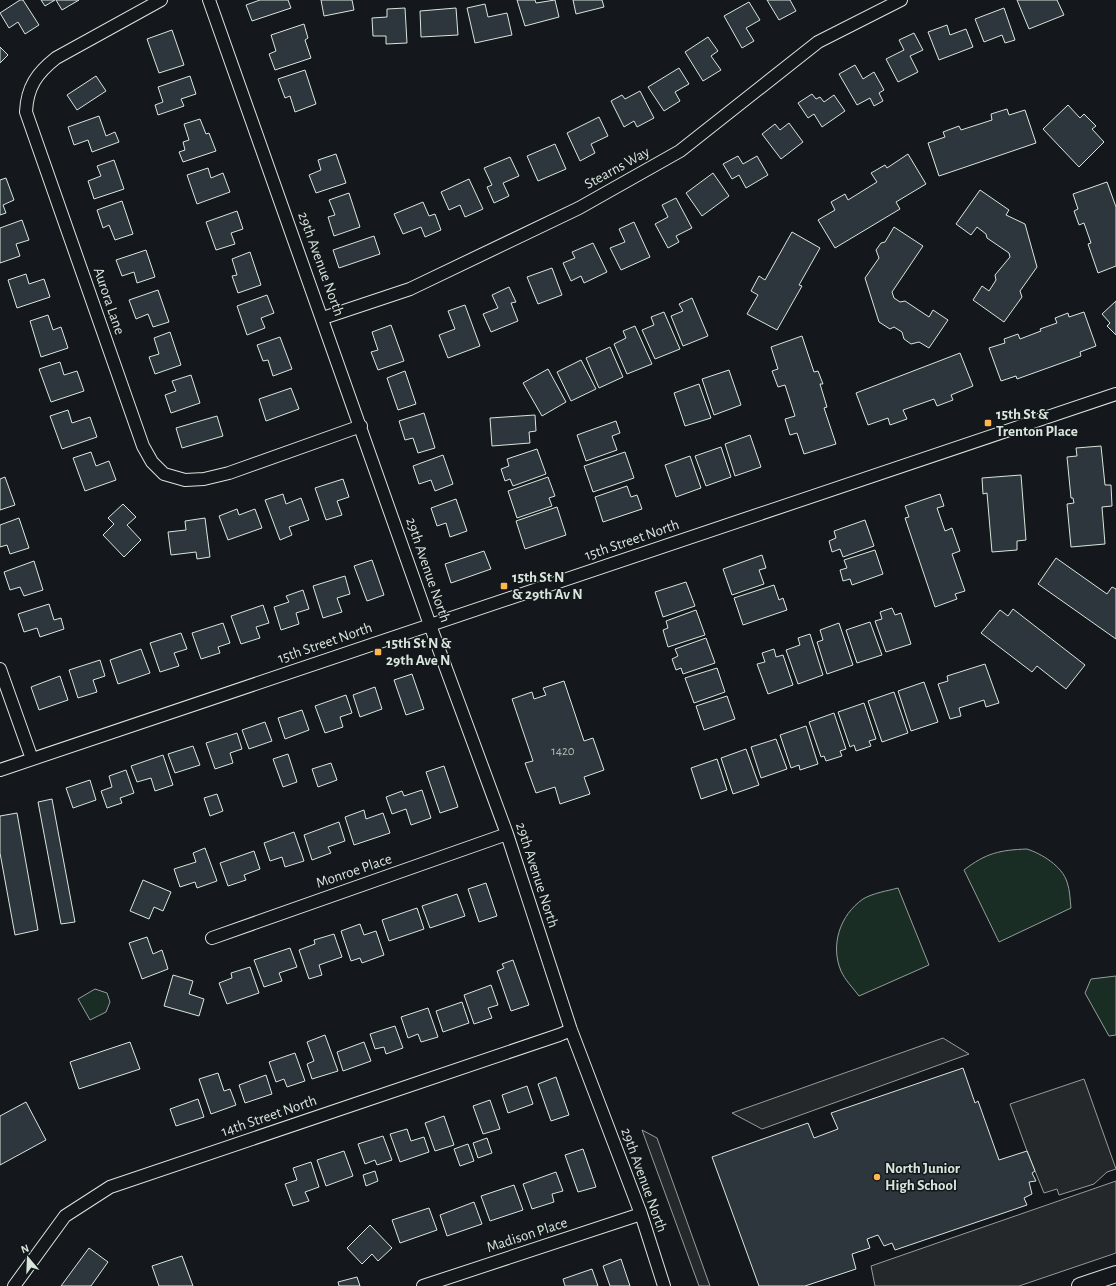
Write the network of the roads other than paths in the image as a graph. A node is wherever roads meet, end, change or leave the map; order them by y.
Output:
1 (161, 0) edge
2 (209, 0) edge
3 (901, 0) edge
4 (323, 318) junction
5 (1116, 394) edge
6 (361, 426) junction
7 (430, 625) junction
8 (0, 669) edge
9 (32, 759) junction
10 (0, 770) edge
11 (507, 834) junction
12 (212, 938) dead end
13 (571, 1030) junction
14 (640, 1214) junction
15 (1113, 1278) edge
16 (14, 1286) edge
17 (424, 1286) edge
18 (664, 1286) edge
19 (1080, 1286) edge

1 - 6 street, Aurora Lane
2 - 4 street, 29th Avenue North
3 - 4 street, Stearns Way
4 - 6 street, 29th Avenue North
5 - 7 street, 15th Street North
6 - 7 street, 29th Avenue North
7 - 9 street, 15th Street North
7 - 11 street, 29th Avenue North
8 - 9 street
9 - 10 street, 15th Street North
11 - 12 street, Monroe Place
11 - 13 street, 29th Avenue North
13 - 14 street, 29th Avenue North
13 - 16 street, 14th Street North
14 - 17 street, Madison Place
14 - 18 street, 29th Avenue North
15 - 19 street

